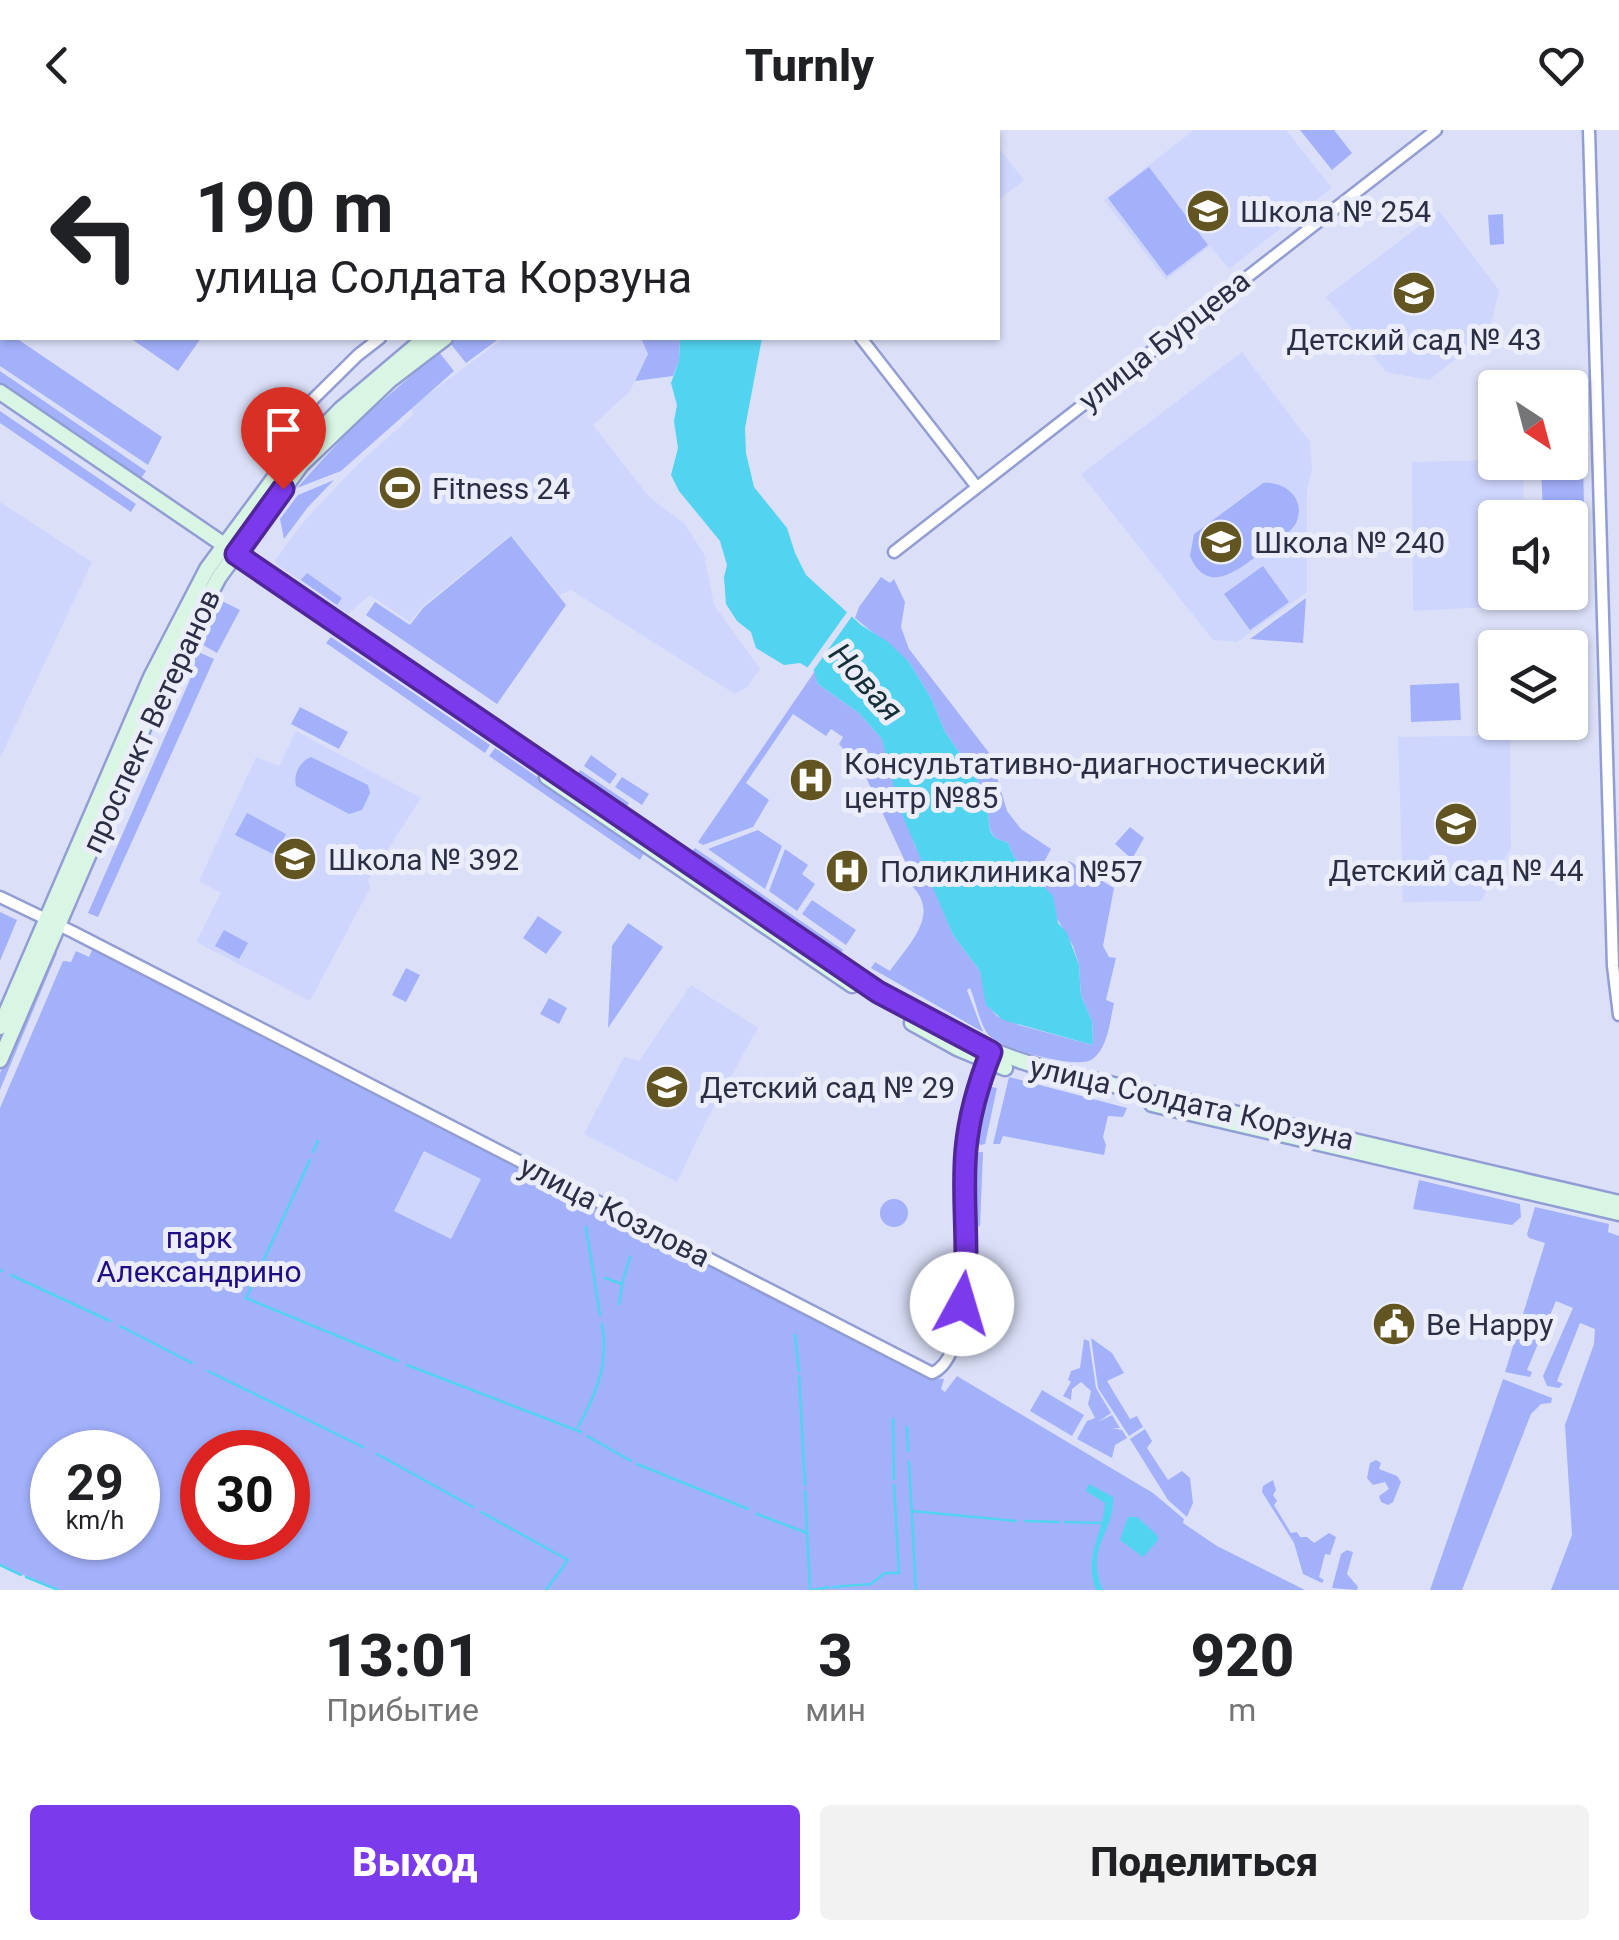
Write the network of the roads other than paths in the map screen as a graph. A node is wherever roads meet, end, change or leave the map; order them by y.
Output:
1 (1436, 130) edge
2 (1589, 130) edge
3 (377, 340) edge
4 (424, 340) edge
5 (442, 340) edge
6 (863, 340) edge
7 (0, 392) edge
8 (0, 404) edge
9 (275, 477) junction
10 (976, 486) junction
11 (894, 552) dead end
12 (227, 553) junction
13 (0, 897) edge
14 (52, 922) junction
15 (1619, 1015) edge
16 (0, 1027) edge
17 (989, 1057) junction
18 (0, 1060) edge
19 (1619, 1204) edge
20 (1619, 1213) edge

1 - 10 street, улица Бурцева
2 - 15 street
3 - 9 street
4 - 9 street, проспект Ветеранов
5 - 12 street, проспект Ветеранов
6 - 10 street
7 - 12 street, улица Солдата Корзуна
8 - 12 street, улица Солдата Корзуна
9 - 12 street, проспект Ветеранов
10 - 11 street, улица Бурцева
12 - 14 street, проспект Ветеранов
12 - 17 street, улица Солдата Корзуна
13 - 14 street, улица Козлова
14 - 16 street, проспект Ветеранов
14 - 17 street, улица Козлова
14 - 18 street, проспект Ветеранов
17 - 19 street, улица Солдата Корзуна
17 - 20 street, улица Солдата Корзуна

